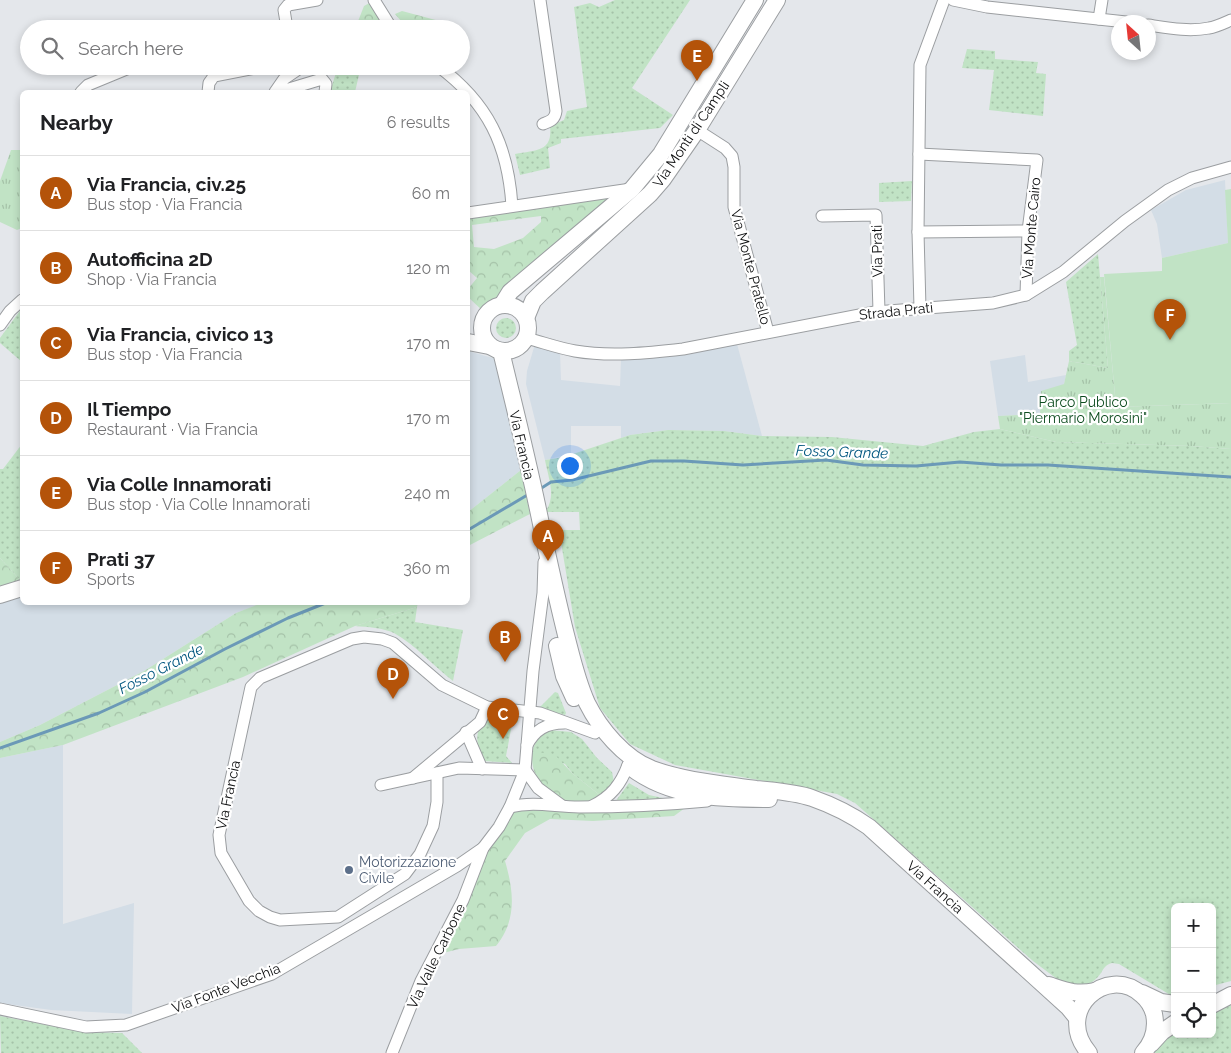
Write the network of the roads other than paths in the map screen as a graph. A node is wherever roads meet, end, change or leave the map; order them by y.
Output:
1 (317, 0) edge
2 (374, 0) edge
3 (540, 0) edge
4 (755, 0) edge
5 (777, 0) edge
6 (944, 0) edge
7 (953, 0) edge
8 (1102, 0) edge
9 (1099, 19) junction
10 (286, 20) edge
11 (386, 20) edge
12 (1111, 20) edge
13 (1231, 20) edge
14 (1156, 26) edge
15 (112, 75) edge
16 (217, 75) edge
17 (290, 75) edge
18 (450, 75) edge
19 (83, 90) edge
20 (208, 90) edge
21 (276, 90) edge
22 (286, 90) edge
23 (325, 90) edge
24 (465, 90) edge
25 (470, 95) edge
26 (543, 124) dead end
27 (697, 130) junction
28 (919, 154) junction
29 (1231, 167) edge
30 (632, 189) junction
31 (512, 206) junction
32 (470, 213) edge
33 (822, 216) dead end
34 (1028, 231) junction
35 (918, 232) junction
36 (1026, 295) junction
37 (20, 302) edge
38 (502, 305) junction
39 (920, 308) junction
40 (879, 311) junction
41 (526, 318) junction
42 (0, 325) edge
43 (475, 328) edge
44 (768, 332) junction
45 (526, 338) junction
46 (470, 342) edge
47 (495, 348) junction
48 (544, 538) junction
49 (550, 574) junction
50 (20, 589) edge
51 (0, 594) edge
52 (564, 676) junction
53 (579, 685) junction
54 (450, 689) junction
55 (438, 695) dead end
56 (487, 707) junction
57 (529, 710) junction
58 (568, 723) junction
59 (466, 732) junction
60 (595, 733) junction
61 (612, 739) junction
62 (526, 746) junction
63 (629, 760) junction
64 (482, 769) junction
65 (525, 770) junction
66 (437, 773) junction
67 (413, 778) junction
68 (382, 785) dead end
69 (724, 799) junction
70 (823, 804) junction
71 (561, 805) junction
72 (590, 806) junction
73 (510, 808) junction
74 (483, 848) junction
75 (1040, 982) junction
76 (1095, 991) junction
77 (1138, 991) junction
78 (1231, 995) edge
79 (1216, 997) edge
80 (1216, 1002) edge
81 (1171, 1003) edge
82 (0, 1009) edge
83 (1077, 1018) junction
84 (1171, 1026) edge
85 (1146, 1049) edge
86 (1084, 1050) edge
87 (392, 1053) edge

1 - 10 street
2 - 11 street
3 - 26 street
4 - 30 street
5 - 27 street, Via Monti di Campli
6 - 28 street
7 - 9 street
8 - 9 street
9 - 12 street
13 - 14 street
15 - 19 street
16 - 20 street
17 - 21 street
18 - 24 street
22 - 23 street
25 - 31 street
27 - 41 street, Via Monti di Campli
27 - 44 street, Via Monte Pratello
28 - 34 street, Via Monte Cairo
28 - 35 street
29 - 36 street, Strada Prati
30 - 31 street
30 - 38 street
31 - 32 street
33 - 40 street, Via Prati
34 - 35 street
34 - 36 street, Via Monte Cairo
35 - 39 street
36 - 39 street, Strada Prati
37 - 42 street
38 - 41 street
38 - 43 street
39 - 40 street, Strada Prati
40 - 44 street, Strada Prati
41 - 45 street
43 - 47 street
44 - 45 street, Strada Prati
45 - 47 street
46 - 47 street
47 - 48 street, Via Francia
48 - 49 street, Via Francia
48 - 57 street, Via Francia
49 - 52 street, Via Francia
49 - 53 street, Via Francia
50 - 51 street
52 - 53 street
52 - 60 street, Via Francia
53 - 61 street, Via Francia
54 - 55 street
54 - 56 street, Via Francia
54 - 66 street, Via Francia
56 - 57 street, Via Francia
56 - 59 street
57 - 58 street, Via Francia
57 - 62 street, Via Francia
58 - 60 street, Via Francia
58 - 62 street, Via Francia
59 - 64 street
59 - 67 street
60 - 61 street, Via Francia
60 - 63 street, Via Francia
61 - 63 street, Via Francia
62 - 65 street, Via Francia
63 - 69 street, Via Francia
63 - 70 street, Via Francia
63 - 72 street
64 - 65 street
64 - 66 street
65 - 71 street
65 - 73 street, Via Francia
66 - 67 street
67 - 68 street
69 - 70 street, Via Francia
69 - 72 street, Via Francia
70 - 75 street, Via Francia
71 - 72 street, Via Francia
71 - 73 street, Via Francia
73 - 74 street, Via Valle Carbone
74 - 82 street, Via Fonte Vecchia
74 - 87 street, Via Valle Carbone
75 - 76 street, Via Francia
75 - 83 street, Via Francia
76 - 77 street, Via Francia
76 - 83 street
77 - 81 street, Via Francia
77 - 85 street
78 - 79 street
78 - 80 street
83 - 86 street
84 - 85 street

